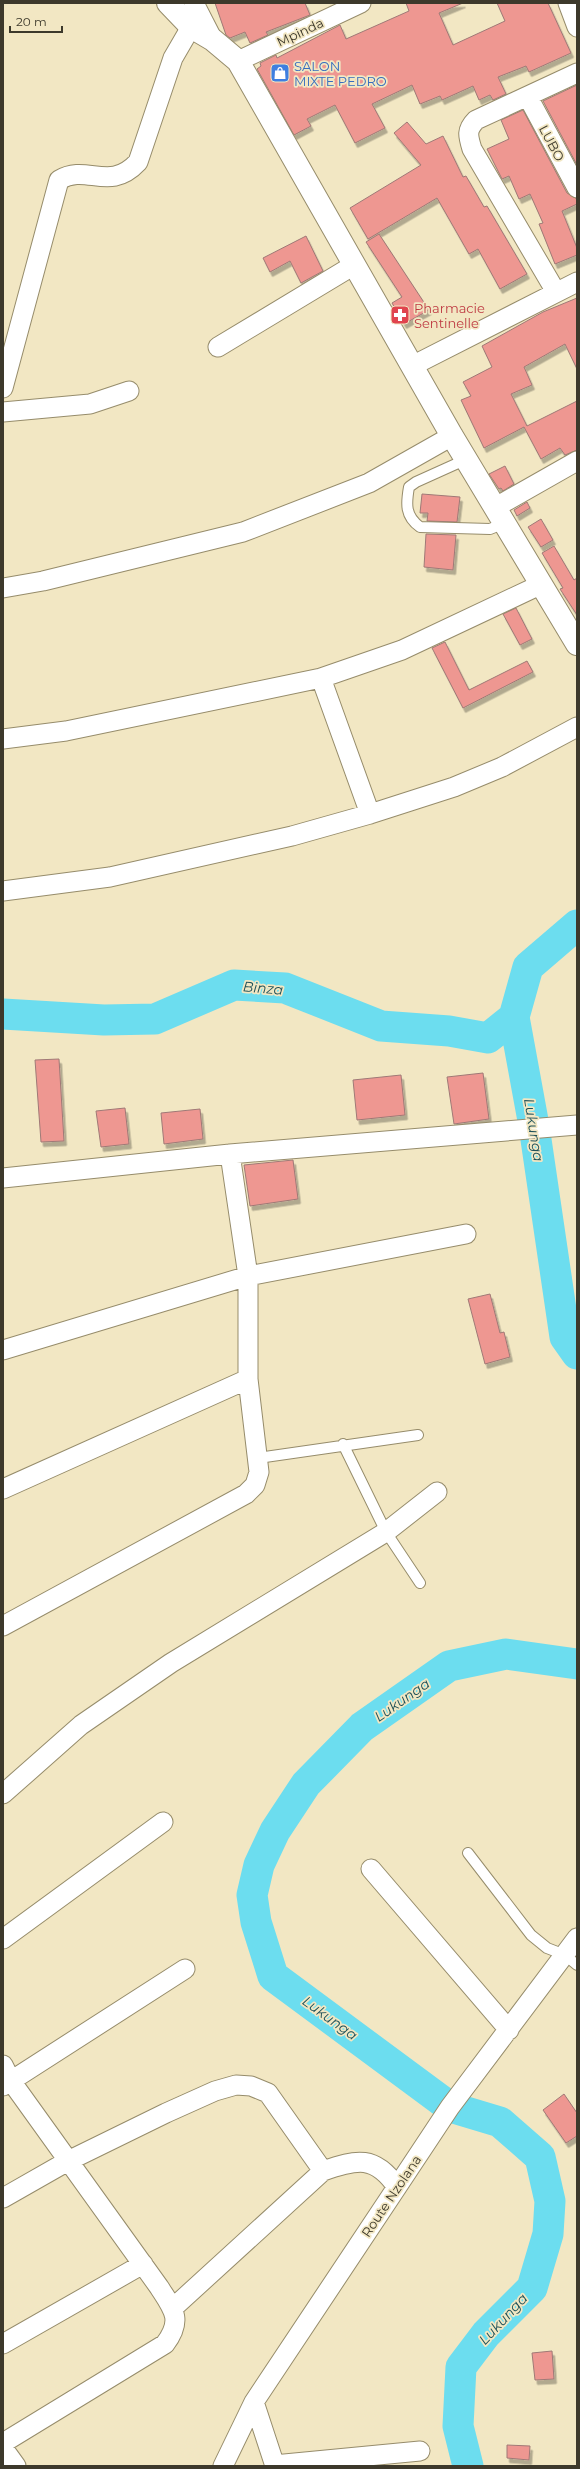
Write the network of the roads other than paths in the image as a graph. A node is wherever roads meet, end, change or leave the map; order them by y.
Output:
1 (168, 3) edge
2 (194, 3) edge
3 (361, 3) edge
4 (568, 3) edge
5 (191, 26) junction
6 (577, 27) edge
7 (213, 40) junction
8 (238, 61) junction
9 (577, 73) edge
10 (528, 97) junction
11 (577, 188) edge
12 (354, 265) junction
13 (577, 282) edge
14 (556, 292) junction
15 (218, 347) dead end
16 (412, 366) junction
17 (3, 388) edge
18 (129, 391) dead end
19 (3, 412) edge
20 (452, 436) junction
21 (467, 459) junction
22 (577, 460) edge
23 (501, 515) junction
24 (542, 584) junction
25 (3, 588) edge
26 (576, 639) edge
27 (321, 678) junction
28 (577, 727) edge
29 (3, 739) edge
30 (370, 814) junction
31 (3, 891) edge
32 (577, 1124) edge
33 (230, 1154) junction
34 (3, 1178) edge
35 (466, 1234) dead end
36 (248, 1276) junction
37 (3, 1350) edge
38 (248, 1379) junction
39 (418, 1435) dead end
40 (343, 1444) junction
41 (258, 1458) junction
42 (3, 1488) edge
43 (437, 1492) dead end
44 (386, 1532) junction
45 (420, 1583) dead end
46 (3, 1626) edge
47 (3, 1794) edge
48 (163, 1822) dead end
49 (468, 1853) dead end
50 (371, 1869) dead end
51 (577, 1938) edge
52 (3, 1939) edge
53 (571, 1960) edge
54 (185, 1969) dead end
55 (509, 2030) junction
56 (6, 2078) edge
57 (68, 2161) junction
58 (324, 2171) junction
59 (397, 2187) junction
60 (3, 2198) edge
61 (143, 2264) junction
62 (173, 2308) junction
63 (3, 2344) edge
64 (254, 2402) junction
65 (3, 2443) edge
66 (3, 2448) edge
67 (420, 2451) dead end
68 (275, 2465) edge
69 (16, 2466) edge
70 (223, 2466) edge

1 - 5 street
2 - 7 street
3 - 8 street, Mpinda
4 - 6 street
5 - 7 street
5 - 17 street
7 - 8 street
8 - 12 street
9 - 10 street
10 - 11 street, LUBO
10 - 14 street
12 - 15 street
12 - 16 street
13 - 14 street
14 - 16 street
16 - 20 street
18 - 19 street
20 - 21 street
20 - 25 street
21 - 23 street
21 - 23 lane
22 - 23 street
23 - 24 street
24 - 26 street
24 - 27 street
27 - 29 street
27 - 30 street
28 - 30 street
30 - 31 street
32 - 33 street
33 - 34 street
33 - 36 street
35 - 36 street
36 - 37 street
36 - 38 street
38 - 41 street
38 - 42 street
39 - 40 lane
40 - 41 lane
40 - 44 lane
41 - 46 street
43 - 44 street
44 - 45 lane
44 - 47 street
48 - 52 street
49 - 53 lane
50 - 55 street
51 - 53 street, Route Nzolana
53 - 55 street, Route Nzolana
54 - 56 street
55 - 59 street, Route Nzolana
56 - 57 street
57 - 58 street
57 - 60 street
57 - 61 street
58 - 59 street
58 - 62 street
59 - 64 street, Route Nzolana
61 - 62 street
61 - 63 street
62 - 65 street
64 - 68 street
64 - 70 street, Route Nzolana
66 - 69 street
67 - 68 street

